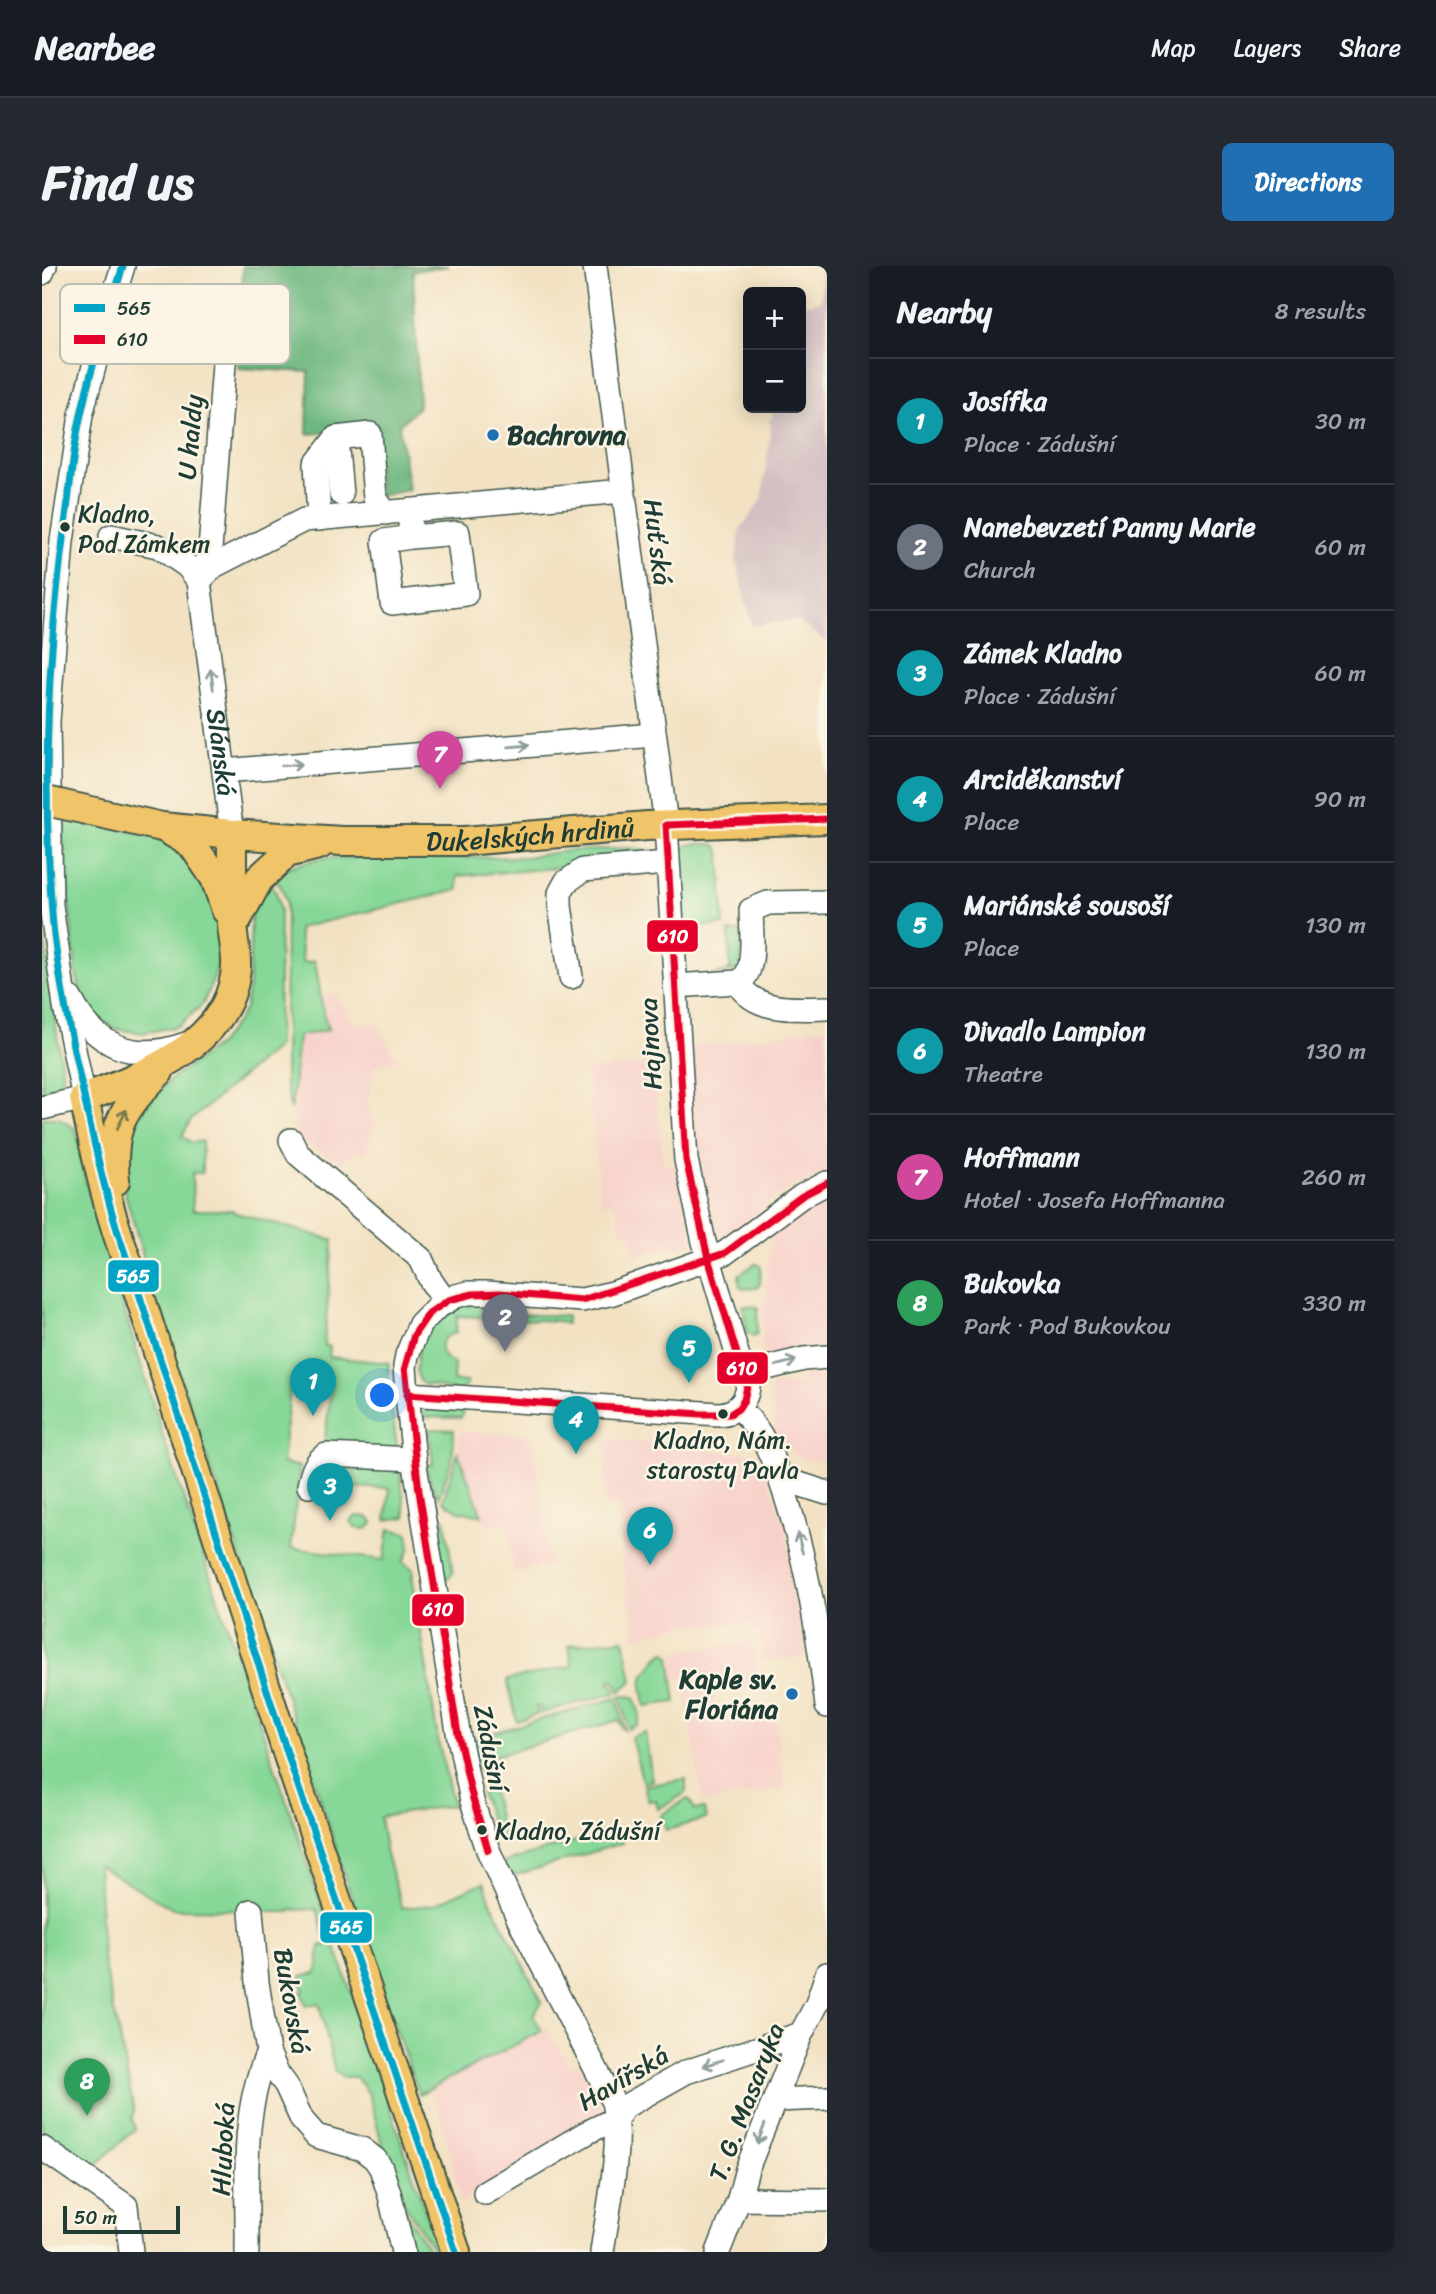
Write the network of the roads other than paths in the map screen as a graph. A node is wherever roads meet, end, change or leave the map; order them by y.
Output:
1 (45, 266) edge
2 (123, 266) edge
3 (595, 266) edge
4 (42, 273) edge
5 (117, 284) edge
6 (95, 364) edge
7 (224, 364) edge
8 (336, 438) junction
9 (623, 491) junction
10 (341, 494) dead end
11 (398, 512) junction
12 (319, 519) junction
13 (111, 536) dead end
14 (411, 537) dead end
15 (52, 540) edge
16 (199, 581) junction
17 (654, 735) junction
18 (224, 771) junction
19 (42, 800) edge
20 (827, 819) edge
21 (666, 825) junction
22 (162, 827) junction
23 (232, 834) junction
24 (336, 841) junction
25 (667, 863) junction
26 (827, 902) edge
27 (232, 928) junction
28 (60, 976) junction
29 (572, 977) dead end
30 (737, 982) junction
31 (675, 986) junction
32 (827, 1008) edge
33 (189, 1046) junction
34 (84, 1098) junction
35 (42, 1108) edge
36 (291, 1140) dead end
37 (827, 1183) edge
38 (708, 1258) junction
39 (135, 1281) junction
40 (446, 1301) junction
41 (827, 1357) edge
42 (746, 1373) junction
43 (407, 1394) junction
44 (748, 1418) dead end
45 (414, 1459) junction
46 (780, 1478) junction
47 (827, 1479) edge
48 (309, 1486) dead end
49 (827, 1493) edge
50 (827, 1698) edge
51 (827, 1706) edge
52 (251, 1911) dead end
53 (827, 1973) edge
54 (822, 2003) edge
55 (800, 2034) junction
56 (268, 2052) junction
57 (827, 2098) edge
58 (775, 2099) junction
59 (617, 2118) junction
60 (42, 2148) edge
61 (485, 2193) dead end
62 (739, 2199) junction
63 (827, 2200) edge
64 (131, 2252) edge
65 (247, 2252) edge
66 (403, 2252) edge
67 (456, 2252) edge
68 (602, 2252) edge
69 (718, 2252) edge

1 - 4 street
2 - 5 street
3 - 9 street, Huťská
6 - 15 street
7 - 16 street, U haldy
8 - 10 street
8 - 11 street
8 - 12 street
9 - 11 street
9 - 17 street, Huťská
11 - 12 street
11 - 14 street
12 - 16 street
13 - 16 street
15 - 28 street
18 -> 16 street, Slánská
18 -> 17 street
17 - 21 street, Huťská
18 - 23 street, Slánská
19 - 22 main road, Slánská, bridge
20 - 21 main road, Dukelských hrdinů
21 - 24 main road, Dukelských hrdinů
21 - 25 street, Hajnova
22 - 23 main road, Slánská
22 - 27 main road
23 - 24 main road, Dukelských hrdinů
23 - 27 main road
24 - 27 main road
25 - 29 street
25 - 31 street, Hajnova
26 - 30 street
27 - 33 main road
28 - 33 street
28 - 34 street
30 - 31 street
30 - 32 street
31 - 38 street, Hajnova
33 - 34 main road
39 -> 33 main road
34 - 35 street
34 - 39 main road
36 - 40 street
37 - 38 street
38 - 40 street
38 - 42 street, Hajnova
39 - 67 main road
40 - 43 street, Zádušní
42 -> 41 street
42 - 43 street
43 - 45 street, Zádušní
44 - 46 street
45 - 48 street
45 - 59 street, Zádušní
46 - 47 street
46 - 49 street
50 -> 46 street
50 - 51 street
52 - 56 street, Bukovská
53 - 54 street, T. G. Masaryka
54 - 55 street, T. G. Masaryka
55 - 58 street, T. G. Masaryka
55 -> 59 street, Havířská
56 - 65 street, Hluboká
56 - 66 street, Bukovská
57 - 58 street
58 -> 62 street, T. G. Masaryka
59 - 61 street, Havířská
59 - 68 street, Zádušní
60 - 64 street
62 - 63 street
62 - 69 street, T. G. Masaryka

